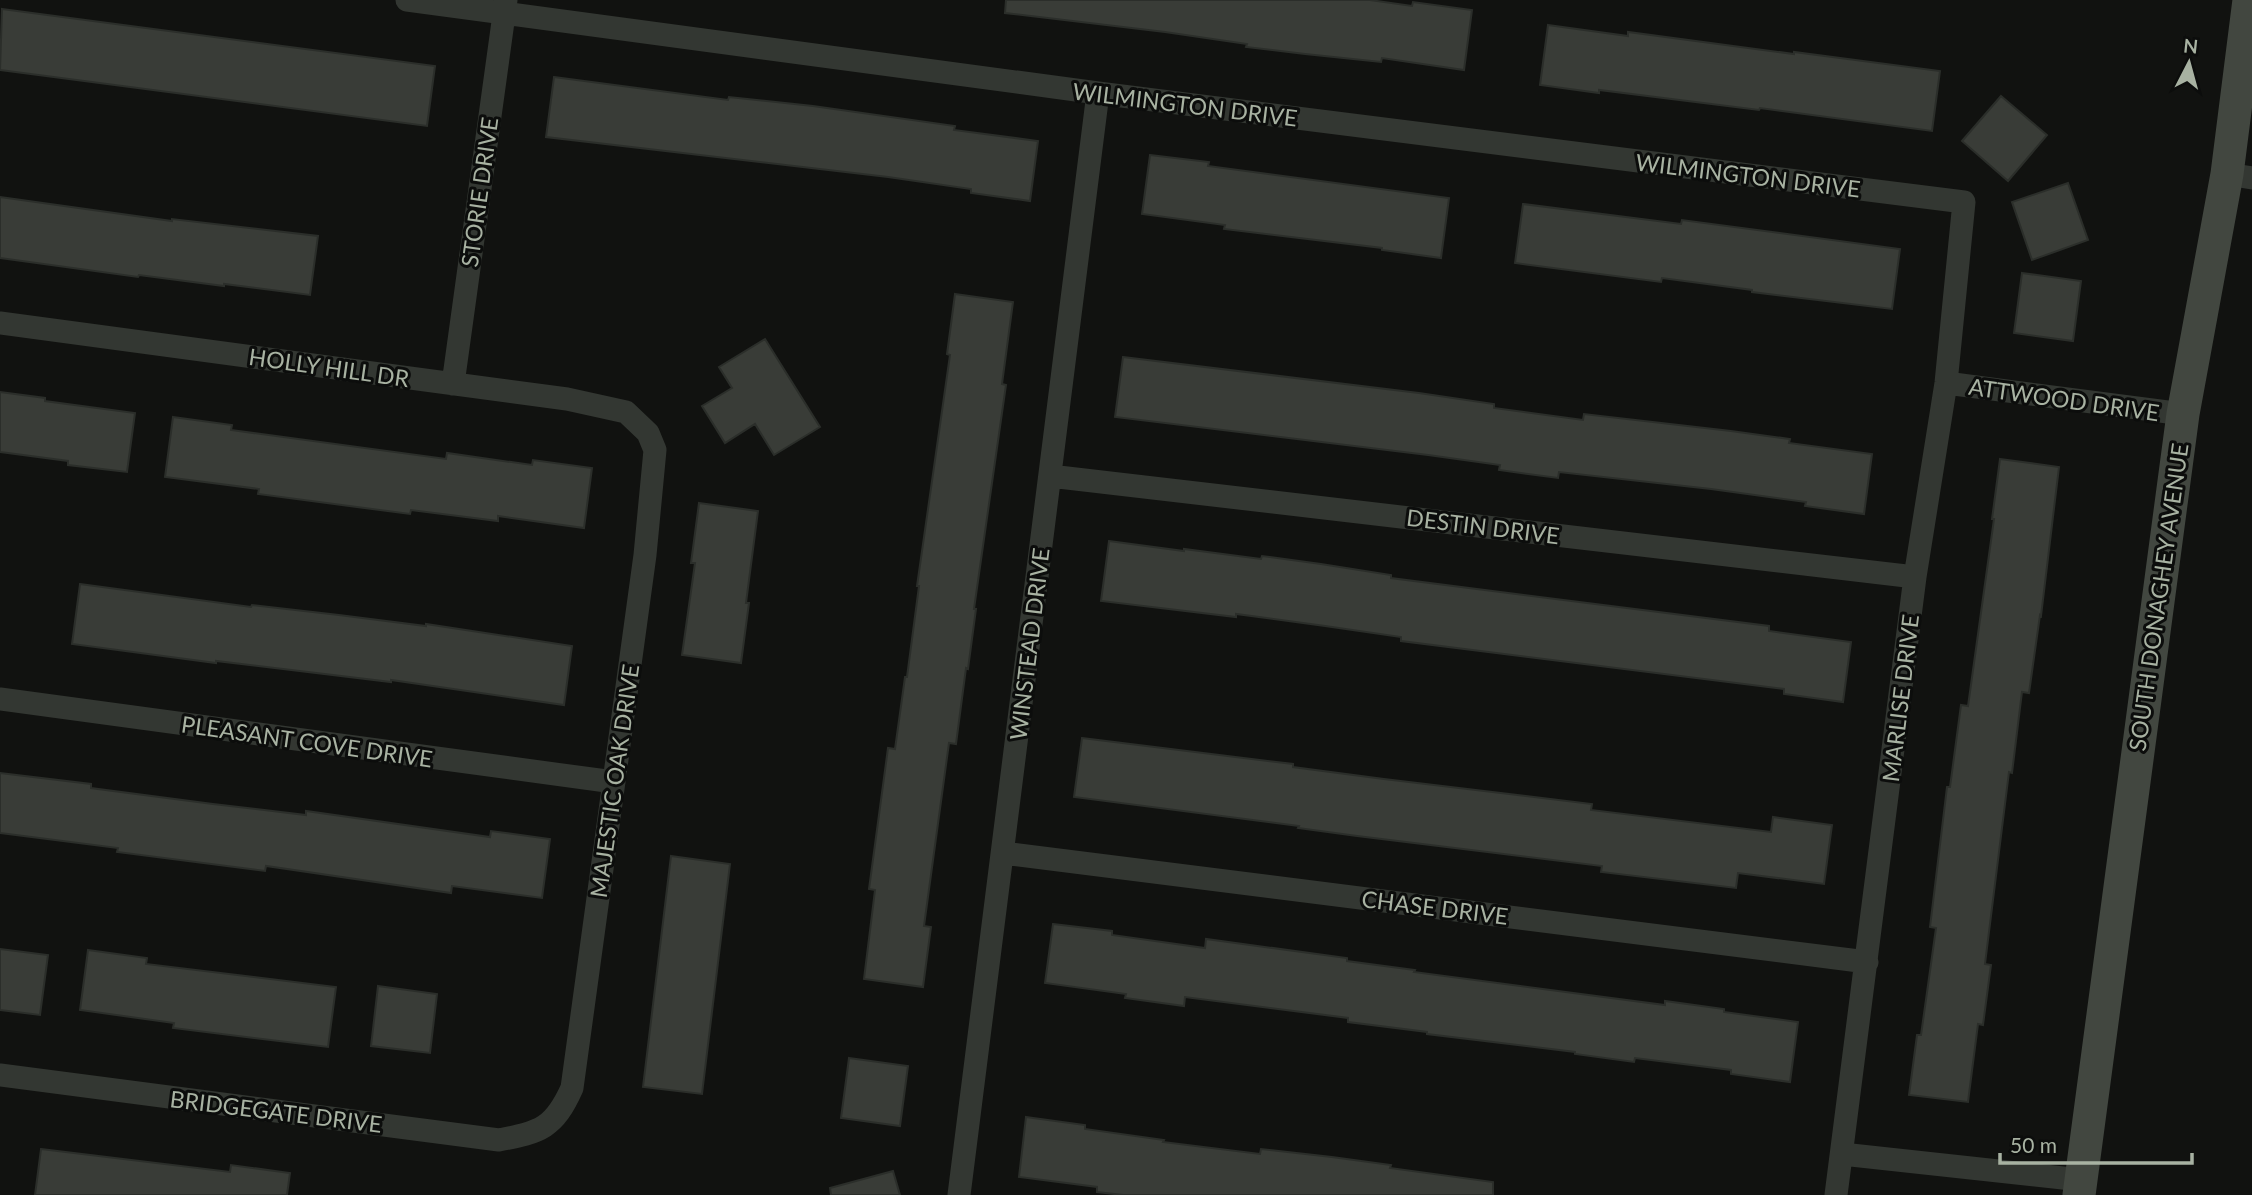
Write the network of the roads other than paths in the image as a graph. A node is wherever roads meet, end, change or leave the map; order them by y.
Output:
1 (407, 0) edge
2 (2249, 0) edge
3 (505, 7) edge
4 (1098, 93) junction
5 (2239, 176) edge
6 (1964, 202) joint
7 (0, 323) edge
8 (1946, 383) junction
9 (453, 384) junction
10 (2183, 414) junction
11 (648, 433) joint
12 (1051, 476) junction
13 (1915, 577) junction
14 (0, 699) edge
15 (614, 782) junction
16 (1003, 853) junction
17 (1867, 962) junction
18 (0, 1075) edge
19 (551, 1124) joint
20 (1842, 1154) junction
21 (2080, 1187) edge
22 (959, 1195) edge
23 (1836, 1195) edge

1 - 3 street, WILMINGTON DRIVE
2 - 5 street, SOUTH DONAGHEY AVENUE
3 - 4 street, WILMINGTON DRIVE
3 - 9 street, STORIE DRIVE
4 - 6 street, WILMINGTON DRIVE
4 - 12 street, WINSTEAD DRIVE
5 - 10 street, SOUTH DONAGHEY AVENUE
6 - 8 street, MARLISE DRIVE
7 - 9 street, HOLLY HILL DR
8 - 10 street, ATTWOOD DRIVE
8 - 13 street, MARLISE DRIVE
9 - 11 street, HOLLY HILL DR
10 - 21 street, SOUTH DONAGHEY AVENUE
11 - 15 street, MAJESTIC OAK DRIVE
12 - 13 street, DESTIN DRIVE
12 - 16 street, WINSTEAD DRIVE
13 - 17 street, MARLISE DRIVE
14 - 15 street, PLEASANT COVE DRIVE
15 - 19 street, MAJESTIC OAK DRIVE
16 - 17 street, CHASE DRIVE
16 - 22 street, WINSTEAD DRIVE
17 - 20 street, MARLISE DRIVE
18 - 19 street, BRIDGEGATE DRIVE
20 - 21 street
20 - 23 street, MARLISE DRIVE

